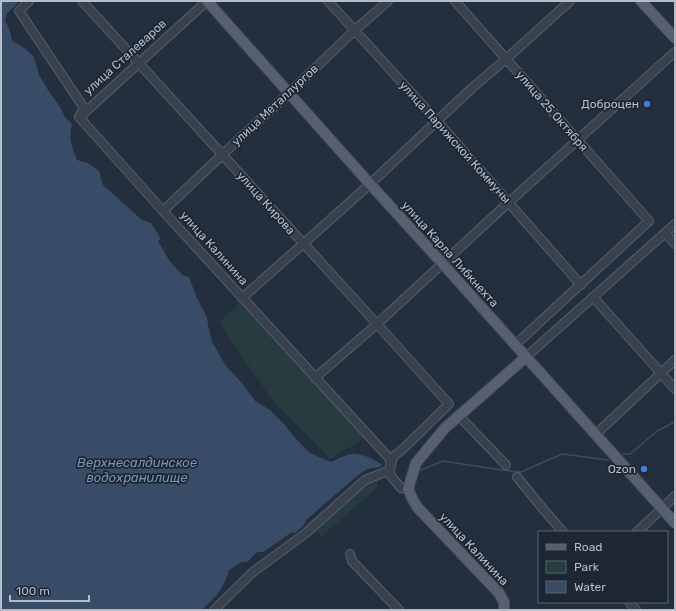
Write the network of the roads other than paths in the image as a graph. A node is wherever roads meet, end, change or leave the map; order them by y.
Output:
1 (29, 1) edge
2 (82, 1) edge
3 (207, 1) edge
4 (328, 1) edge
5 (388, 1) edge
6 (455, 1) edge
7 (570, 1) edge
8 (641, 1) edge
9 (354, 31) junction
10 (675, 38) edge
11 (675, 52) edge
12 (506, 59) junction
13 (138, 63) junction
14 (289, 93) junction
15 (79, 117) junction
16 (437, 121) junction
17 (577, 140) junction
18 (222, 155) junction
19 (370, 184) junction
20 (509, 202) junction
21 (163, 211) junction
22 (675, 224) edge
23 (665, 233) junction
24 (304, 244) junction
25 (675, 244) edge
26 (442, 263) junction
27 (581, 285) junction
28 (593, 297) junction
29 (242, 298) junction
30 (377, 324) junction
31 (515, 345) junction
32 (526, 357) junction
33 (675, 360) edge
34 (661, 374) junction
35 (315, 378) junction
36 (675, 389) edge
37 (458, 415) junction
38 (596, 434) junction
39 (506, 465) dead end
40 (390, 470) junction
41 (517, 477) dead end
42 (408, 489) junction
43 (675, 496) edge
44 (662, 508) junction
45 (675, 523) edge
46 (563, 531) edge
47 (637, 531) edge
48 (350, 554) dead end
49 (214, 610) edge
50 (399, 610) edge
51 (504, 610) edge

1 - 15 street
2 - 13 street, улица Кирова
3 - 13 street, улица Сталеваров
3 - 14 main road, улица Карла Либкнехта
4 - 9 street, улица Парижской Коммуны
5 - 9 street, улица Металлургов
6 - 12 street, улица 25 Октября
7 - 12 street
8 - 10 main road
9 - 14 street, улица Металлургов
9 - 16 street, улица Парижской Коммуны
11 - 17 street
12 - 16 street
12 - 17 street, улица 25 Октября
13 - 15 street, улица Сталеваров
13 - 18 street, улица Кирова
14 - 18 street, улица Металлургов
14 - 19 main road, улица Карла Либкнехта
15 - 21 street, улица Калинина
16 - 19 street
16 - 20 street, улица Парижской Коммуны
17 - 20 street
17 - 27 street, улица 25 Октября
18 - 21 street, улица Металлургов
18 - 24 street, улица Кирова
19 - 24 street
19 - 26 main road, улица Карла Либкнехта
20 - 26 street
20 - 27 street, улица Парижской Коммуны
21 - 29 street, улица Калинина
22 - 23 street
23 - 25 street
23 - 28 street
24 - 29 street
24 - 30 street, улица Кирова
26 - 30 street
26 - 31 main road, улица Карла Либкнехта
27 - 31 street
28 - 32 street
28 - 34 street
29 - 35 street, улица Калинина
30 - 35 street
30 - 40 street, улица Кирова
31 - 32 main road, улица Карла Либкнехта
32 - 37 main road
32 - 38 main road, улица Карла Либкнехта
33 - 34 street
34 - 36 street
34 - 38 street
35 - 40 street, улица Калинина
37 - 39 street
37 - 42 main road
38 - 44 main road, улица Карла Либкнехта
40 - 42 street, улица Калинина
40 - 49 street
41 - 46 street
42 - 51 main road, улица Калинина
43 - 44 street
44 - 45 main road, улица Карла Либкнехта
44 - 47 street
48 - 50 street

